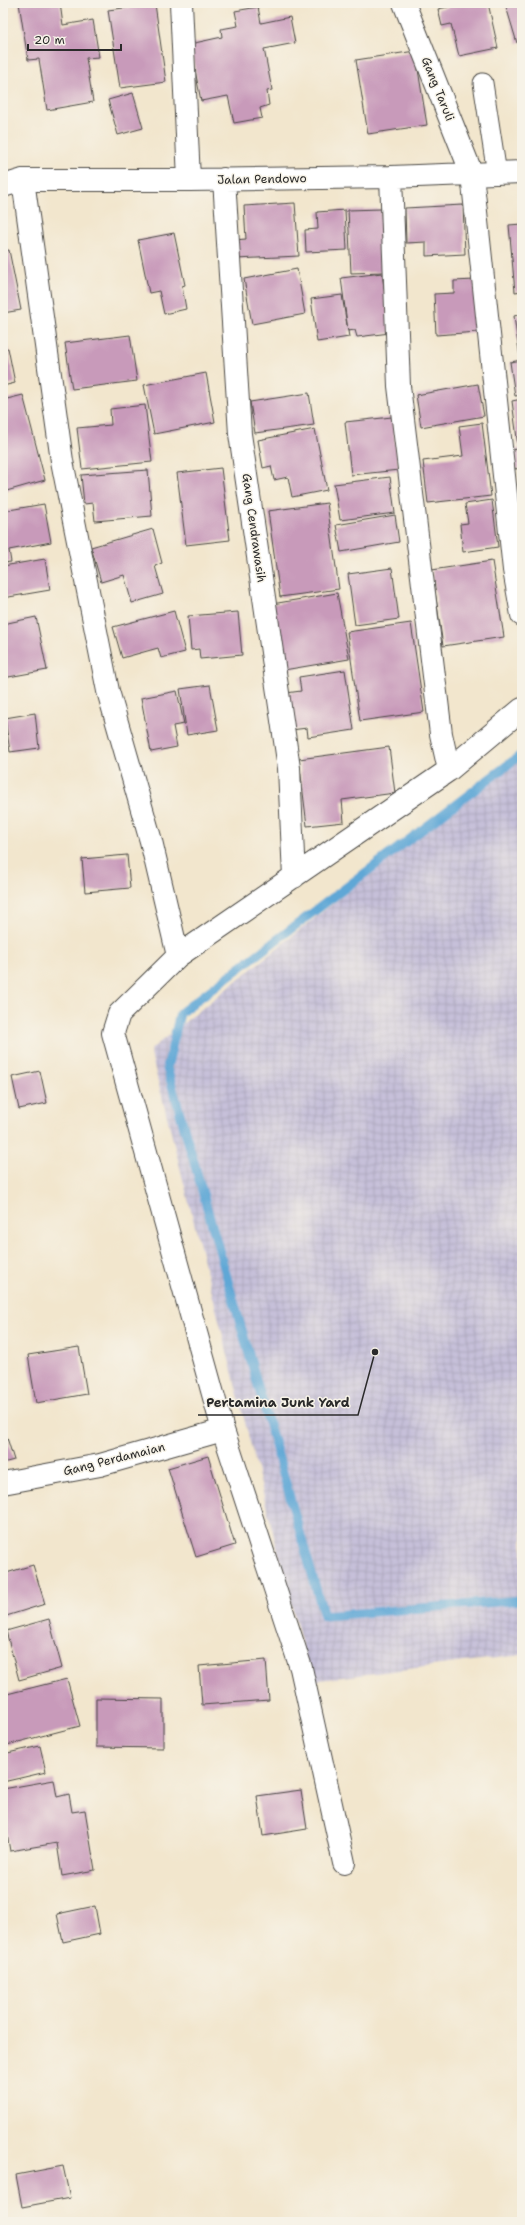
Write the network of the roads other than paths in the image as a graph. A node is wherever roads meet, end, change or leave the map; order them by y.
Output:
1 (181, 3) edge
2 (404, 3) edge
3 (483, 83) dead end
4 (522, 172) edge
5 (472, 174) junction
6 (497, 174) junction
7 (391, 177) junction
8 (224, 179) junction
9 (189, 180) junction
10 (13, 183) edge
11 (522, 615) edge
12 (522, 709) edge
13 (449, 770) junction
14 (294, 877) junction
15 (178, 956) junction
16 (223, 1430) junction
17 (3, 1483) edge
18 (344, 1863) dead end

1 - 9 street
2 - 5 street, Gang Taruli
3 - 6 lane
4 - 6 street, Jalan Pendowo
5 - 6 street, Jalan Pendowo
5 - 7 street, Jalan Pendowo
5 - 11 street, Gang Taruli
7 - 8 street, Jalan Pendowo
7 - 13 street
8 - 9 street, Jalan Pendowo
8 - 14 street, Gang Cendrawasih
9 - 10 street, Jalan Pendowo
10 - 15 street
12 - 13 street
13 - 14 street
14 - 15 street
15 - 16 street
16 - 17 street, Gang Perdamaian
16 - 18 street

